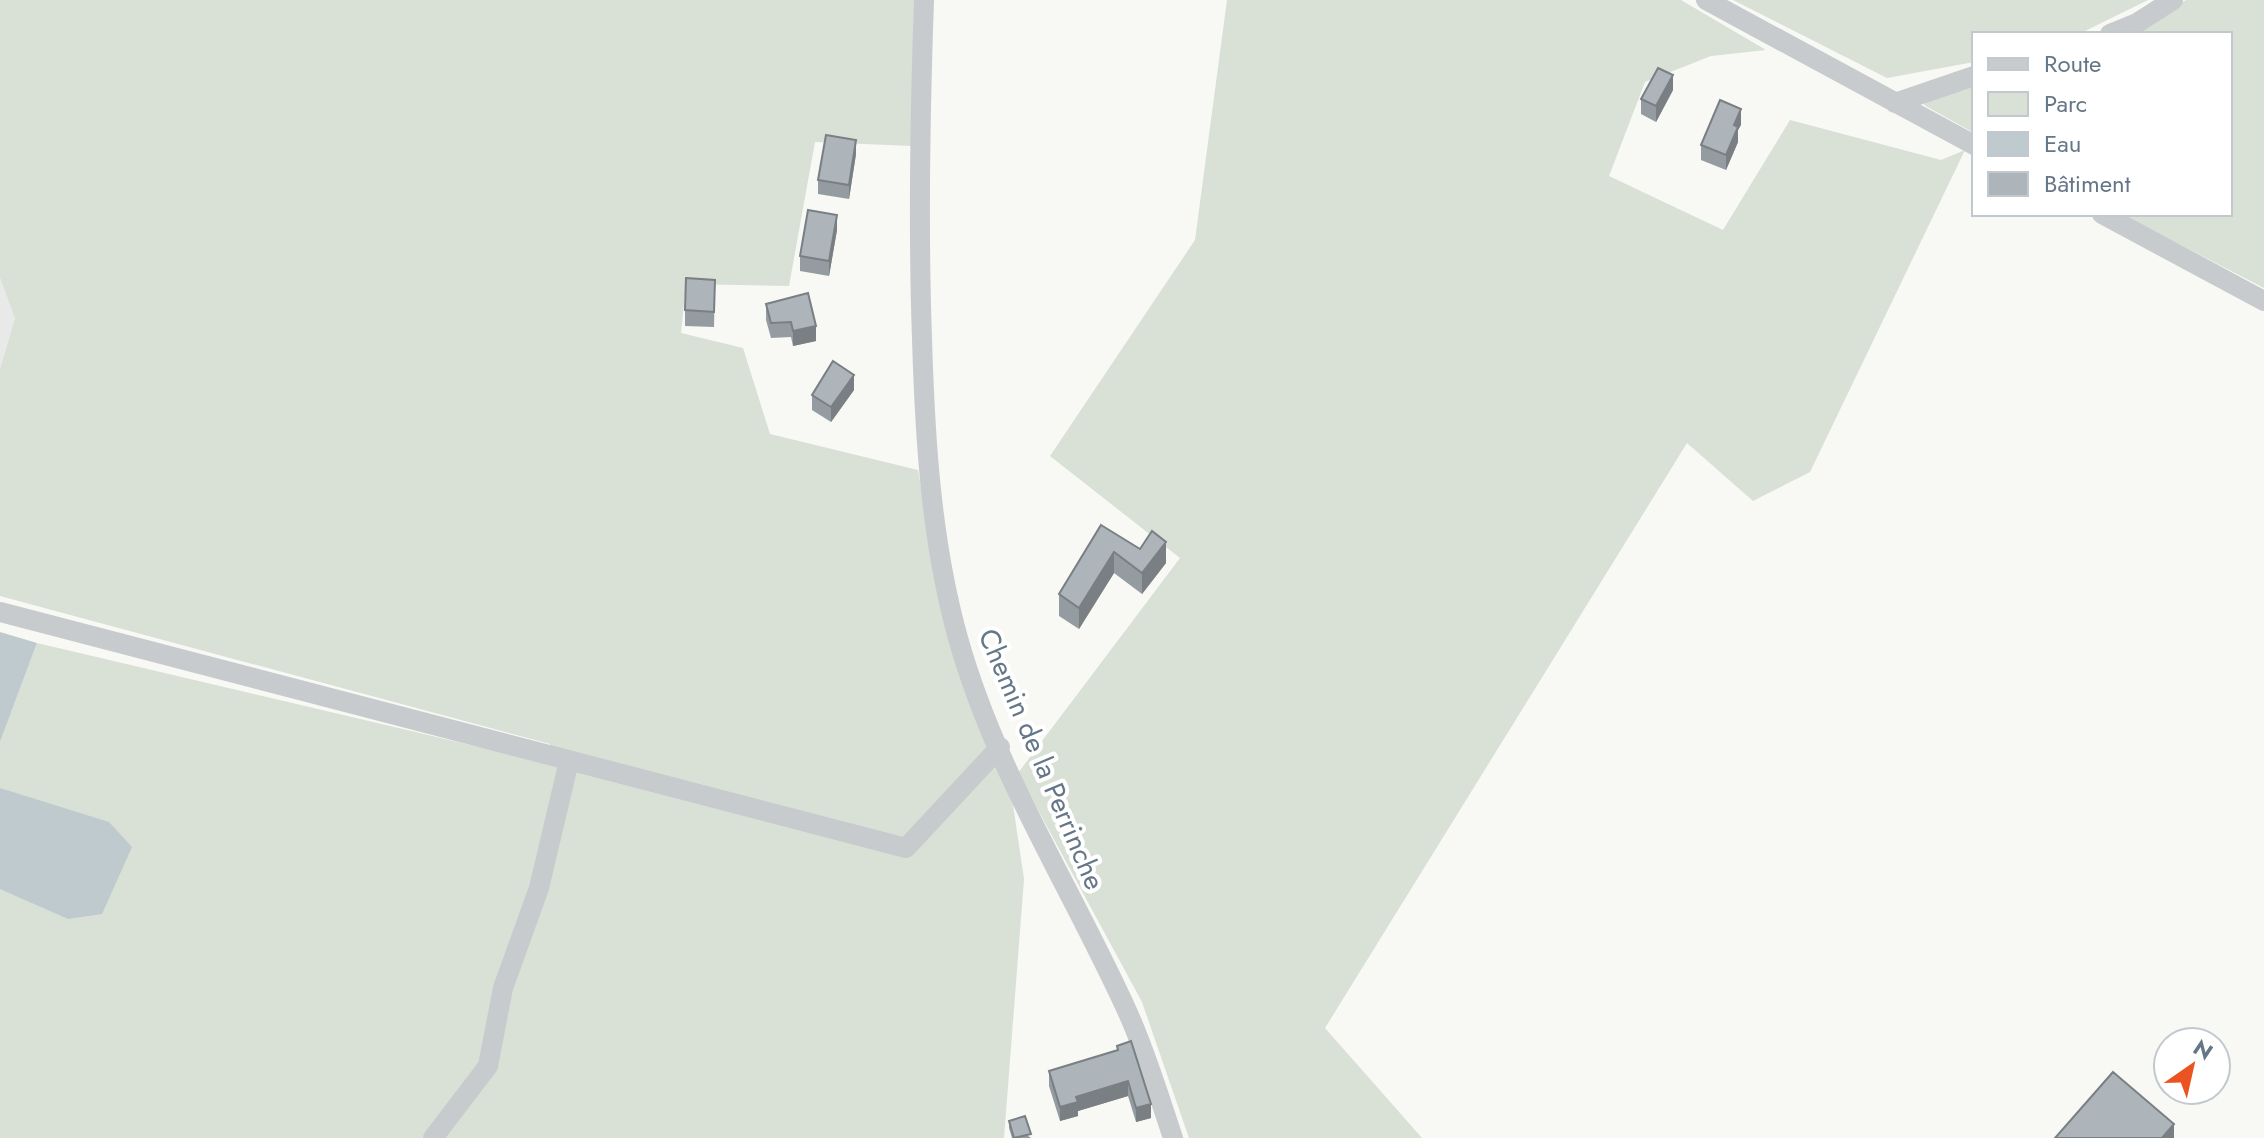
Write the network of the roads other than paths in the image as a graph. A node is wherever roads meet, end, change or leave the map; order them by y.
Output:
1 (924, 0) edge
2 (1706, 0) edge
3 (2173, 0) edge
4 (2115, 32) edge
5 (1972, 77) edge
6 (1895, 103) junction
7 (1972, 144) edge
8 (2106, 216) edge
9 (2264, 301) edge
10 (0, 612) edge
11 (1000, 747) junction
12 (569, 761) junction
13 (433, 1138) edge
14 (1173, 1138) edge

1 - 11 street, Chemin de la Perrinche
2 - 6 street
3 - 4 street
5 - 6 street
6 - 7 street
8 - 9 street
10 - 12 street
11 - 12 street
11 - 14 street, Chemin de la Perrinche
12 - 13 street

